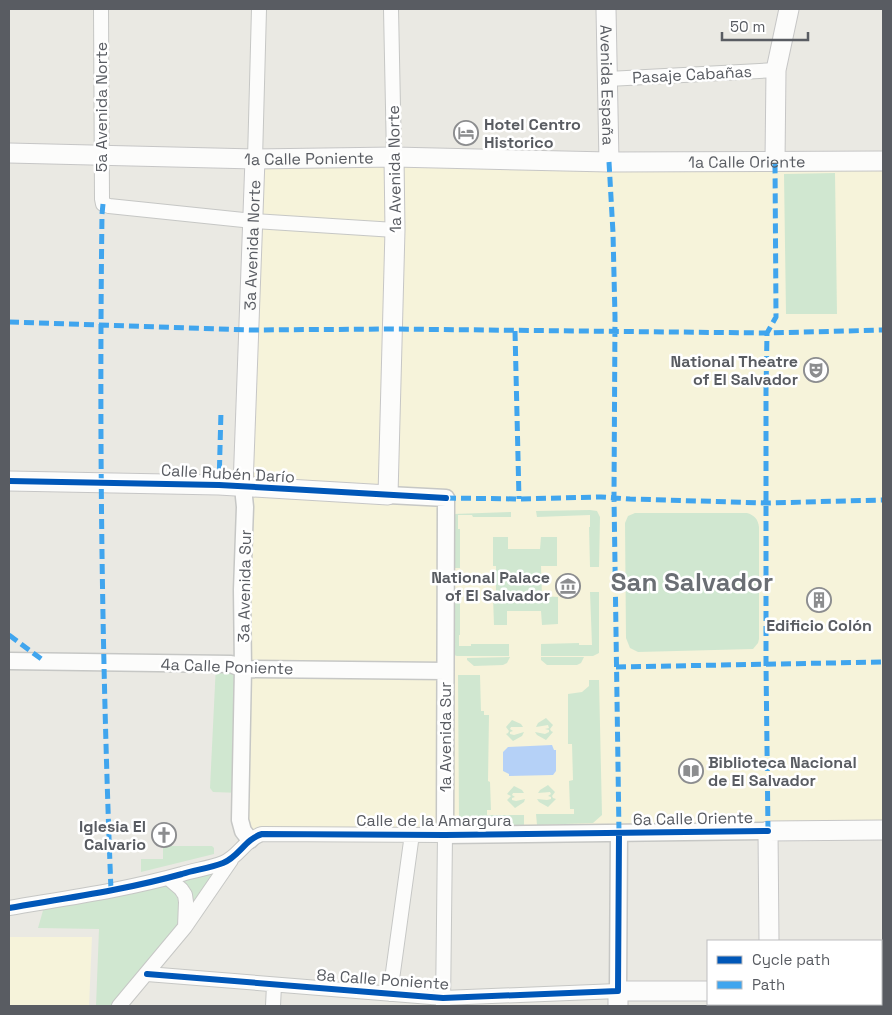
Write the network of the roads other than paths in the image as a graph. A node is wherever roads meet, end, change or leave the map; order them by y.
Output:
1 (100, 9) edge
2 (259, 9) edge
3 (391, 9) edge
4 (606, 9) edge
5 (788, 9) edge
6 (776, 70) junction
7 (608, 79) junction
8 (9, 153) edge
9 (102, 155) junction
10 (394, 157) junction
11 (255, 159) junction
12 (775, 161) junction
13 (883, 161) edge
14 (609, 162) junction
15 (254, 221) junction
16 (395, 230) junction
17 (250, 330) joint
18 (9, 481) edge
19 (243, 487) junction
20 (388, 495) junction
21 (446, 498) joint
22 (9, 661) edge
23 (243, 668) junction
24 (445, 671) junction
25 (883, 830) edge
26 (768, 831) junction
27 (619, 833) junction
28 (412, 834) junction
29 (445, 835) junction
30 (250, 840) junction
31 (231, 860) junction
32 (168, 878) junction
33 (9, 908) edge
34 (185, 927) junction
35 (769, 940) edge
36 (147, 974) junction
37 (274, 985) junction
38 (707, 991) edge
39 (390, 994) junction
40 (618, 999) edge
41 (443, 1002) edge
42 (119, 1006) edge
43 (273, 1006) edge

1 - 9 street, 5a Avenida Norte
2 - 11 street, 3a Avenida Norte
3 - 10 street, 1a Avenida Norte
4 - 7 main road, Avenida España
5 - 6 main road
6 - 7 street, Pasaje Cabañas
6 - 12 main road
7 - 14 main road, Avenida España
8 - 9 main road, 1a Calle Poniente
9 - 11 main road, 1a Calle Poniente
9 - 15 street, 5a Avenida Norte
10 - 11 main road, 1a Calle Poniente
10 - 14 main road, 1a Calle Poniente
10 - 16 main road, 1a Avenida Norte
11 - 15 main road, 3a Avenida Norte
12 - 13 main road, 1a Calle Oriente
12 - 14 main road, 1a Calle Oriente
15 - 16 street
15 - 17 main road, 3a Avenida Norte
16 - 20 main road, 1a Avenida Norte
17 - 19 main road, 3a Avenida Sur
18 - 19 main road, Calle Rubén Darío
19 - 20 main road, Calle Rubén Darío
19 - 23 street, 3a Avenida Sur
20 - 21 street, Calle Rubén Darío
21 - 24 street, 1a Avenida Sur
22 - 23 street, 4a Calle Poniente
23 - 24 street, 4a Calle Poniente
23 - 30 street, 3a Avenida Sur
24 - 29 street, 1a Avenida Sur
25 - 26 main road, 6a Calle Oriente
26 - 27 street, 6a Calle Oriente
26 - 35 main road
27 - 29 street, Calle de la Amargura
27 - 40 street
28 - 29 street, Calle de la Amargura
28 - 30 street, Calle de la Amargura
28 - 39 street
29 - 41 street, 1a Avenida Sur
30 - 31 street
31 - 32 street
31 - 34 street
32 - 33 street
32 - 34 street
34 - 36 street
36 - 37 street, 8a Calle Poniente
36 - 42 street
37 - 39 street, 8a Calle Poniente
37 - 43 street
38 - 40 main road
39 - 41 street, 8a Calle Poniente
40 - 41 street, 8a Calle Poniente

